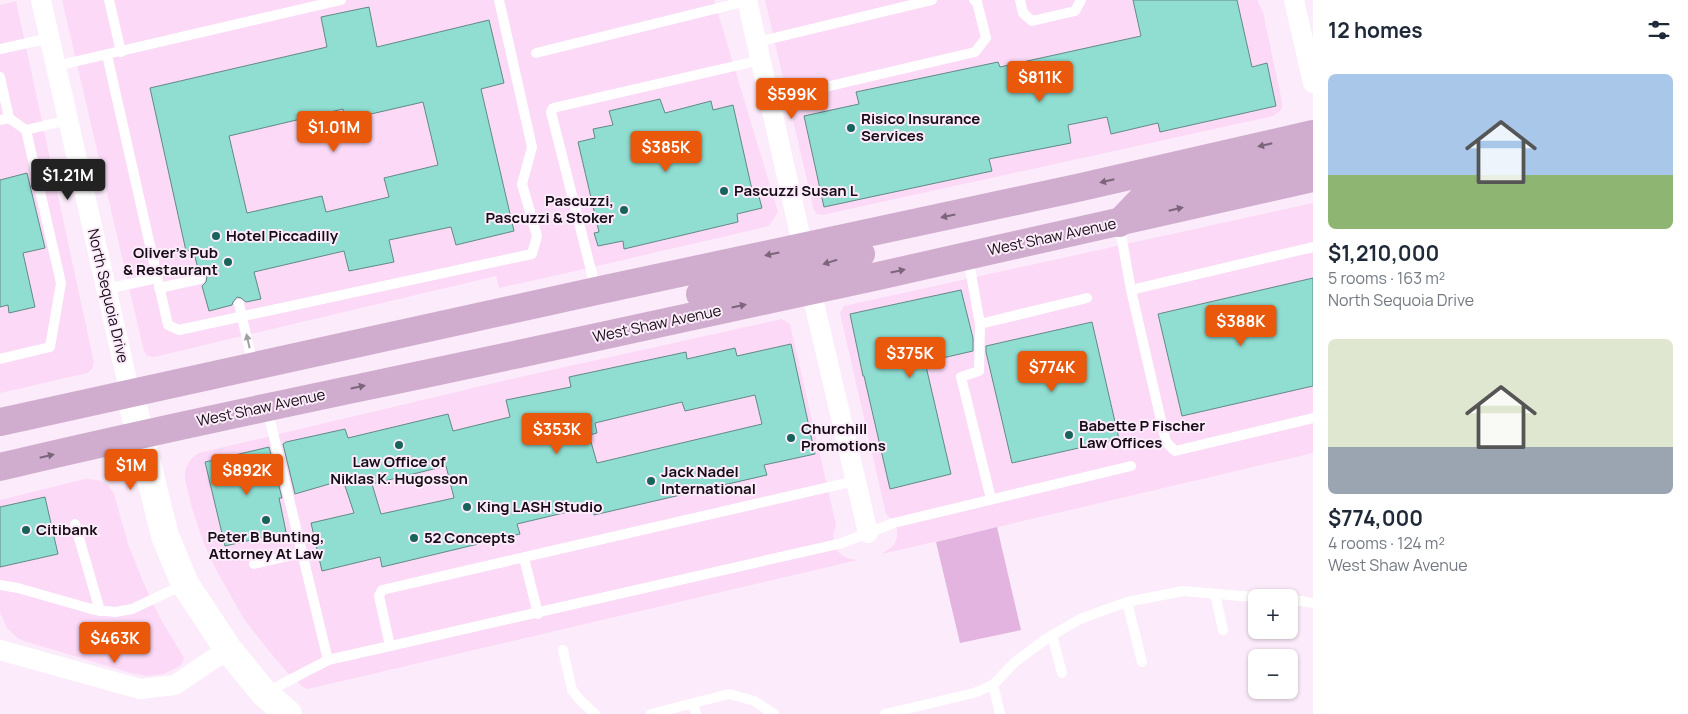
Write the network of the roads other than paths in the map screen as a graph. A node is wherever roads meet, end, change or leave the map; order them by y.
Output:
1 (41, 0) edge
2 (108, 0) edge
3 (341, 0) edge
4 (749, 0) edge
5 (932, 0) edge
6 (974, 0) edge
7 (1020, 0) edge
8 (1081, 0) edge
9 (1294, 0) edge
10 (503, 1) edge
11 (50, 38) junction
12 (0, 49) edge
13 (759, 51) junction
14 (121, 52) junction
15 (536, 53) dead end
16 (1310, 54) edge
17 (107, 55) junction
18 (56, 66) junction
19 (0, 77) edge
20 (1313, 82) edge
21 (770, 100) junction
22 (5, 119) edge
23 (68, 120) junction
24 (26, 130) junction
25 (1313, 134) edge
26 (1313, 155) edge
27 (1313, 178) edge
28 (1077, 188) junction
29 (1119, 223) junction
30 (1313, 247) edge
31 (803, 248) junction
32 (968, 256) junction
33 (200, 279) dead end
34 (158, 282) junction
35 (106, 289) junction
36 (811, 290) junction
37 (1131, 290) junction
38 (596, 291) junction
39 (1087, 298) dead end
40 (239, 304) dead end
41 (242, 316) junction
42 (980, 324) junction
43 (529, 352) junction
44 (0, 359) edge
45 (253, 366) junction
46 (266, 406) junction
47 (134, 415) junction
48 (1313, 418) edge
49 (0, 422) edge
50 (1131, 466) dead end
51 (0, 467) edge
52 (855, 481) junction
53 (991, 499) junction
54 (74, 524) dead end
55 (868, 533) junction
56 (302, 553) junction
57 (524, 558) junction
58 (254, 564) dead end
59 (185, 584) junction
60 (0, 585) edge
61 (1215, 594) junction
62 (1248, 597) edge
63 (1298, 600) edge
64 (1128, 602) junction
65 (1313, 603) edge
66 (100, 611) junction
67 (538, 614) junction
68 (1222, 630) dead end
69 (1052, 635) junction
70 (390, 646) junction
71 (228, 649) junction
72 (0, 650) edge
73 (563, 650) dead end
74 (328, 660) junction
75 (1142, 662) dead end
76 (1062, 673) dead end
77 (994, 685) junction
78 (264, 693) junction
79 (694, 709) edge
80 (288, 714) edge
81 (596, 714) edge
82 (651, 714) edge
83 (774, 714) edge
84 (885, 714) edge
85 (1000, 714) edge

1 - 11 street, North Sequoia Drive
2 - 14 lane
3 - 14 lane
4 - 13 street
4 - 15 lane
5 - 13 lane
6 - 21 lane
7 - 8 lane
9 - 16 street
10 - 41 lane
11 - 12 lane
11 - 18 street, North Sequoia Drive
13 - 21 street
13 - 38 lane
14 - 17 lane
16 - 20 street
17 - 18 lane
17 - 34 lane
18 - 23 street, North Sequoia Drive
19 - 22 lane
21 - 31 street
22 - 24 lane
23 - 24 lane
23 - 35 street, North Sequoia Drive
24 - 44 lane
25 -> 28 main road, West Shaw Avenue
26 - 29 main road
29 -> 27 main road, West Shaw Avenue
28 -> 31 main road, West Shaw Avenue
28 -> 36 main road
29 - 32 main road, West Shaw Avenue
29 - 37 lane
30 - 37 lane
31 -> 38 main road, West Shaw Avenue
31 - 43 main road
36 -> 32 main road, West Shaw Avenue
32 - 42 lane
33 - 34 lane
34 - 35 lane
34 - 41 lane
35 - 47 street, North Sequoia Drive
43 -> 36 main road, West Shaw Avenue
36 - 52 street
37 - 48 lane
38 - 45 main road, West Shaw Avenue
39 - 42 lane
40 - 41 lane
45 -> 41 lane
42 - 53 lane
46 -> 43 main road, West Shaw Avenue
45 - 47 main road, West Shaw Avenue
46 - 47 main road, West Shaw Avenue
46 - 56 lane
47 - 49 main road, West Shaw Avenue
51 -> 47 main road, West Shaw Avenue
47 - 59 street
50 - 53 lane
52 - 55 street
52 - 57 lane
53 - 55 lane
54 - 66 lane
55 - 67 lane
56 - 58 lane
56 - 74 lane
57 - 67 lane
57 - 70 lane
59 - 66 lane
59 - 71 street
60 - 66 lane
61 - 62 lane
61 - 64 lane
61 - 68 lane
63 - 65 lane
64 - 69 lane
64 - 75 lane
67 - 70 lane
69 - 76 lane
69 - 77 lane
70 - 74 lane
71 - 72 street
71 - 78 street
73 - 81 lane
74 - 78 lane
77 - 84 lane
77 - 85 lane
78 - 80 street
79 - 82 lane
79 - 83 lane

